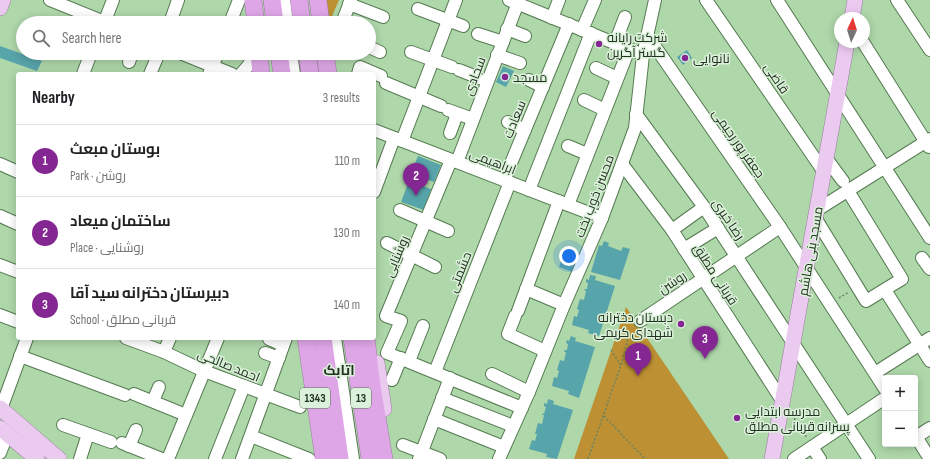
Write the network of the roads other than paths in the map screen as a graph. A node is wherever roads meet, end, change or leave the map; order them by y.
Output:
1 (3, 0) edge
2 (50, 0) edge
3 (113, 0) edge
4 (178, 0) edge
5 (239, 0) edge
6 (253, 0) edge
7 (272, 0) edge
8 (284, 0) edge
9 (292, 0) edge
10 (299, 0) edge
11 (318, 0) edge
12 (456, 0) edge
13 (559, 0) edge
14 (594, 0) edge
15 (706, 0) edge
16 (777, 0) edge
17 (897, 0) edge
18 (515, 1) edge
19 (652, 1) edge
20 (350, 2) edge
21 (77, 5) edge
22 (0, 8) edge
23 (418, 9) dead end
24 (94, 16) edge
25 (107, 16) edge
26 (172, 16) edge
27 (233, 16) edge
28 (255, 16) edge
29 (274, 16) edge
30 (286, 16) edge
31 (294, 16) edge
32 (301, 16) edge
33 (320, 16) edge
34 (345, 16) edge
35 (383, 17) dead end
36 (625, 17) dead end
37 (552, 18) junction
38 (448, 20) junction
39 (569, 24) junction
40 (463, 26) dead end
41 (507, 29) junction
42 (587, 32) junction
43 (478, 34) dead end
44 (647, 35) junction
45 (525, 36) dead end
46 (502, 42) junction
47 (615, 43) junction
48 (846, 48) edge
49 (867, 48) edge
50 (629, 49) junction
51 (930, 50) edge
52 (411, 52) dead end
53 (497, 55) junction
54 (643, 55) junction
55 (88, 60) edge
56 (157, 60) edge
57 (193, 60) edge
58 (215, 60) edge
59 (253, 60) edge
60 (259, 60) edge
61 (280, 60) edge
62 (292, 60) edge
63 (300, 60) edge
64 (308, 60) edge
65 (326, 60) edge
66 (432, 61) junction
67 (520, 63) dead end
68 (596, 68) dead end
69 (211, 70) edge
70 (84, 72) edge
71 (152, 72) edge
72 (222, 72) edge
73 (242, 72) edge
74 (261, 72) edge
75 (282, 72) edge
76 (294, 72) edge
77 (301, 72) edge
78 (310, 72) edge
79 (328, 72) edge
80 (359, 72) edge
81 (369, 72) edge
82 (376, 76) edge
83 (618, 78) junction
84 (529, 80) dead end
85 (487, 81) junction
86 (543, 87) junction
87 (838, 94) junction
88 (418, 97) junction
89 (584, 100) dead end
90 (449, 110) junction
91 (605, 110) junction
92 (636, 114) junction
93 (473, 119) junction
94 (508, 122) dead end
95 (525, 130) junction
96 (376, 131) edge
97 (450, 133) dead end
98 (398, 140) junction
99 (928, 143) edge
100 (568, 146) dead end
101 (587, 154) junction
102 (454, 161) junction
103 (0, 164) edge
104 (622, 164) junction
105 (825, 165) junction
106 (885, 168) junction
107 (16, 171) edge
108 (507, 181) junction
109 (845, 186) junction
110 (376, 188) edge
111 (529, 190) junction
112 (563, 203) junction
113 (704, 207) junction
114 (400, 210) dead end
115 (817, 215) junction
116 (0, 216) edge
117 (602, 218) junction
118 (426, 222) junction
119 (16, 223) edge
120 (780, 227) junction
121 (718, 228) junction
122 (672, 230) junction
123 (448, 231) dead end
124 (930, 238) edge
125 (387, 243) dead end
126 (684, 249) junction
127 (412, 255) junction
128 (737, 256) junction
129 (922, 258) dead end
130 (0, 265) edge
131 (435, 267) dead end
132 (807, 268) junction
133 (930, 269) edge
134 (16, 271) edge
135 (703, 279) junction
136 (526, 289) junction
137 (884, 290) junction
138 (564, 305) junction
139 (0, 315) edge
140 (16, 321) edge
141 (640, 321) dead end
142 (423, 326) dead end
143 (930, 338) edge
144 (26, 340) edge
145 (131, 340) edge
146 (169, 340) edge
147 (217, 340) edge
148 (289, 340) edge
149 (306, 340) edge
150 (323, 340) edge
151 (335, 340) edge
152 (344, 340) edge
153 (352, 340) edge
154 (366, 340) edge
155 (374, 340) edge
156 (794, 342) junction
157 (919, 344) junction
158 (545, 351) junction
159 (164, 352) junction
160 (265, 353) dead end
161 (20, 356) junction
162 (279, 358) junction
163 (405, 360) junction
164 (930, 361) edge
165 (204, 370) junction
166 (435, 372) junction
167 (875, 373) junction
168 (492, 374) dead end
169 (450, 378) junction
170 (392, 380) dead end
171 (882, 384) edge
172 (244, 386) junction
173 (159, 387) dead end
174 (529, 392) junction
175 (266, 395) junction
176 (442, 398) junction
177 (882, 400) edge
178 (153, 401) junction
179 (783, 402) junction
180 (300, 408) dead end
181 (522, 408) junction
182 (0, 409) edge
183 (186, 415) junction
184 (434, 419) junction
185 (847, 423) junction
186 (63, 425) dead end
187 (513, 426) junction
188 (930, 428) edge
189 (136, 430) dead end
190 (4, 432) edge
191 (88, 434) junction
192 (918, 434) edge
193 (251, 436) junction
194 (918, 441) edge
195 (121, 444) junction
196 (403, 445) dead end
197 (504, 447) junction
198 (812, 447) junction
199 (0, 453) edge
200 (420, 455) edge
201 (169, 458) edge
202 (37, 459) edge
203 (60, 459) edge
204 (80, 459) edge
205 (215, 459) edge
206 (242, 459) edge
207 (309, 459) edge
208 (313, 459) edge
209 (324, 459) edge
210 (340, 459) edge
211 (353, 459) edge
212 (361, 459) edge
213 (370, 459) edge
214 (384, 459) edge
215 (392, 459) edge
216 (440, 459) edge
217 (499, 459) edge
218 (772, 459) edge
219 (794, 459) edge
220 (820, 459) edge
221 (869, 459) edge
222 (930, 459) edge

1 - 22 main road
2 - 21 street
3 - 25 street
4 - 26 street
5 - 27 street
6 - 28 highway
7 - 29 highway
8 - 30 street
9 - 31 street
10 - 32 highway
11 - 33 highway
12 - 38 street
13 - 37 street
14 - 42 street
15 - 105 street, قاضی
16 - 87 street
17 - 51 street
18 - 37 street
18 - 41 street, سجادی
19 - 44 street, محسن خوب بخت
20 - 34 street
20 - 35 street
21 - 24 street
23 - 38 street
36 - 47 street
37 - 39 street
38 - 40 street
38 - 66 street
39 - 42 street
39 - 86 street, سعادت
41 - 45 street
41 - 46 street, سجادی
42 - 47 street
42 - 111 street
43 - 46 street
44 - 54 street, محسن خوب بخت
44 - 120 street, جعفر پور رحیمی
46 - 53 street, سجادی
47 - 50 street
48 - 87 main road, مسجد بنی هاشم
49 - 99 street
50 - 54 street
50 - 83 street
52 - 66 street
53 - 67 street
53 - 85 street, سجادی
54 - 92 street, محسن خوب بخت
55 - 70 street
56 - 71 street
57 - 69 street
58 - 69 street
59 - 73 street
60 - 74 highway
61 - 75 highway
62 - 76 street
63 - 77 street
64 - 78 highway
65 - 79 highway
66 - 85 street
66 - 88 street
68 - 83 street
69 - 72 street
80 - 81 street
82 - 88 street
83 - 91 street
84 - 86 street
85 - 93 street, سجادی
86 - 95 street, سعادت
87 - 105 main road, مسجد بنی هاشم
87 - 106 street
88 - 90 street
88 - 98 street
89 - 91 street
90 - 93 street
90 - 97 street
91 - 101 street
92 - 104 street, محسن خوب بخت
92 - 113 street, رضا خیری
93 - 102 street, سجادی
94 - 95 street
95 - 108 street, سعادت
96 - 98 street, ابراهیمی
98 - 102 street, ابراهیمی
98 - 110 street
99 - 106 street
100 - 101 street
101 - 112 street
102 - 108 street, ابراهیمی
102 - 118 street, روشنایی
103 - 107 street
104 - 117 street, محسن خوب بخت
104 - 122 street, قربانی مطلق
105 - 109 street, قاضی
105 - 115 main road, مسجد بنی هاشم
106 - 109 street
106 - 124 street
108 - 111 street, ابراهیمی
108 - 166 street, حشمتی
109 - 115 street
109 - 137 street, قاضی
111 - 112 street, ابراهیمی
112 - 117 street, ابراهیمی
112 - 136 street
113 - 121 street, رضا خیری
113 - 122 street
114 - 118 street
115 - 132 main road, مسجد بنی هاشم
115 - 137 street
116 - 119 street
117 - 138 street, محسن خوب بخت
118 - 123 street
118 - 127 street, روشنایی
120 - 128 street, روشن
120 - 132 street, جعفر پور رحیمی
121 - 126 street
121 - 128 street, رضا خیری
122 - 126 street, قربانی مطلق
125 - 127 street
126 - 135 street, قربانی مطلق
127 - 131 street
127 - 163 street, روشنایی
128 - 135 street, روشن
128 - 156 street, رضا خیری
129 - 133 street
130 - 134 street
132 - 156 main road, مسجد بنی هاشم
132 - 167 street, جعفر پور رحیمی
135 - 141 street, روشن
135 - 179 street, قربانی مطلق
136 - 138 street
136 - 158 street
137 - 157 street
138 - 158 street, محسن خوب بخت
139 - 140 street
142 - 163 street
143 - 157 street
144 - 161 street
145 - 159 street, احمد صالحی
146 - 159 street
147 - 165 street
148 - 162 street
148 - 208 highway, 1343
149 - 209 highway, 1343
150 - 210 highway, 13
151 - 211 street
152 - 212 street
153 - 213 highway, 13
154 - 214 highway
155 - 215 main road
156 - 179 main road, مسجد بنی هاشم
156 - 185 street, رضا خیری
157 - 164 street
157 - 167 street
158 - 174 street, محسن خوب بخت
159 - 165 street, احمد صالحی
160 - 162 street
161 - 178 street
161 - 182 street
162 - 175 street
163 - 166 street
163 - 170 street
165 - 172 street, احمد صالحی
165 - 183 street
166 - 169 street
167 - 171 street, جعفر پور رحیمی
168 - 174 street
169 - 176 street
169 - 181 street
172 - 175 street, احمد صالحی
172 - 205 street
173 - 178 street
174 - 181 street, محسن خوب بخت
175 - 180 street, احمد صالحی
175 - 193 street
176 - 184 street
176 - 187 street
177 - 185 street
178 - 183 street
179 - 218 main road, مسجد بنی هاشم
181 - 187 street, محسن خوب بخت
182 - 203 main road
183 - 201 street
184 - 197 street
184 - 200 street
185 - 198 street
185 - 221 street, رضا خیری
186 - 191 street
187 - 197 street, محسن خوب بخت
188 - 192 street
189 - 195 street
190 - 199 street
190 - 202 main road
191 - 195 street
191 - 204 street
193 - 206 street
193 - 207 street
194 - 222 street
195 - 201 street
196 - 200 street
197 - 217 street, محسن خوب بخت
198 - 219 street
198 - 220 street
200 - 216 street

